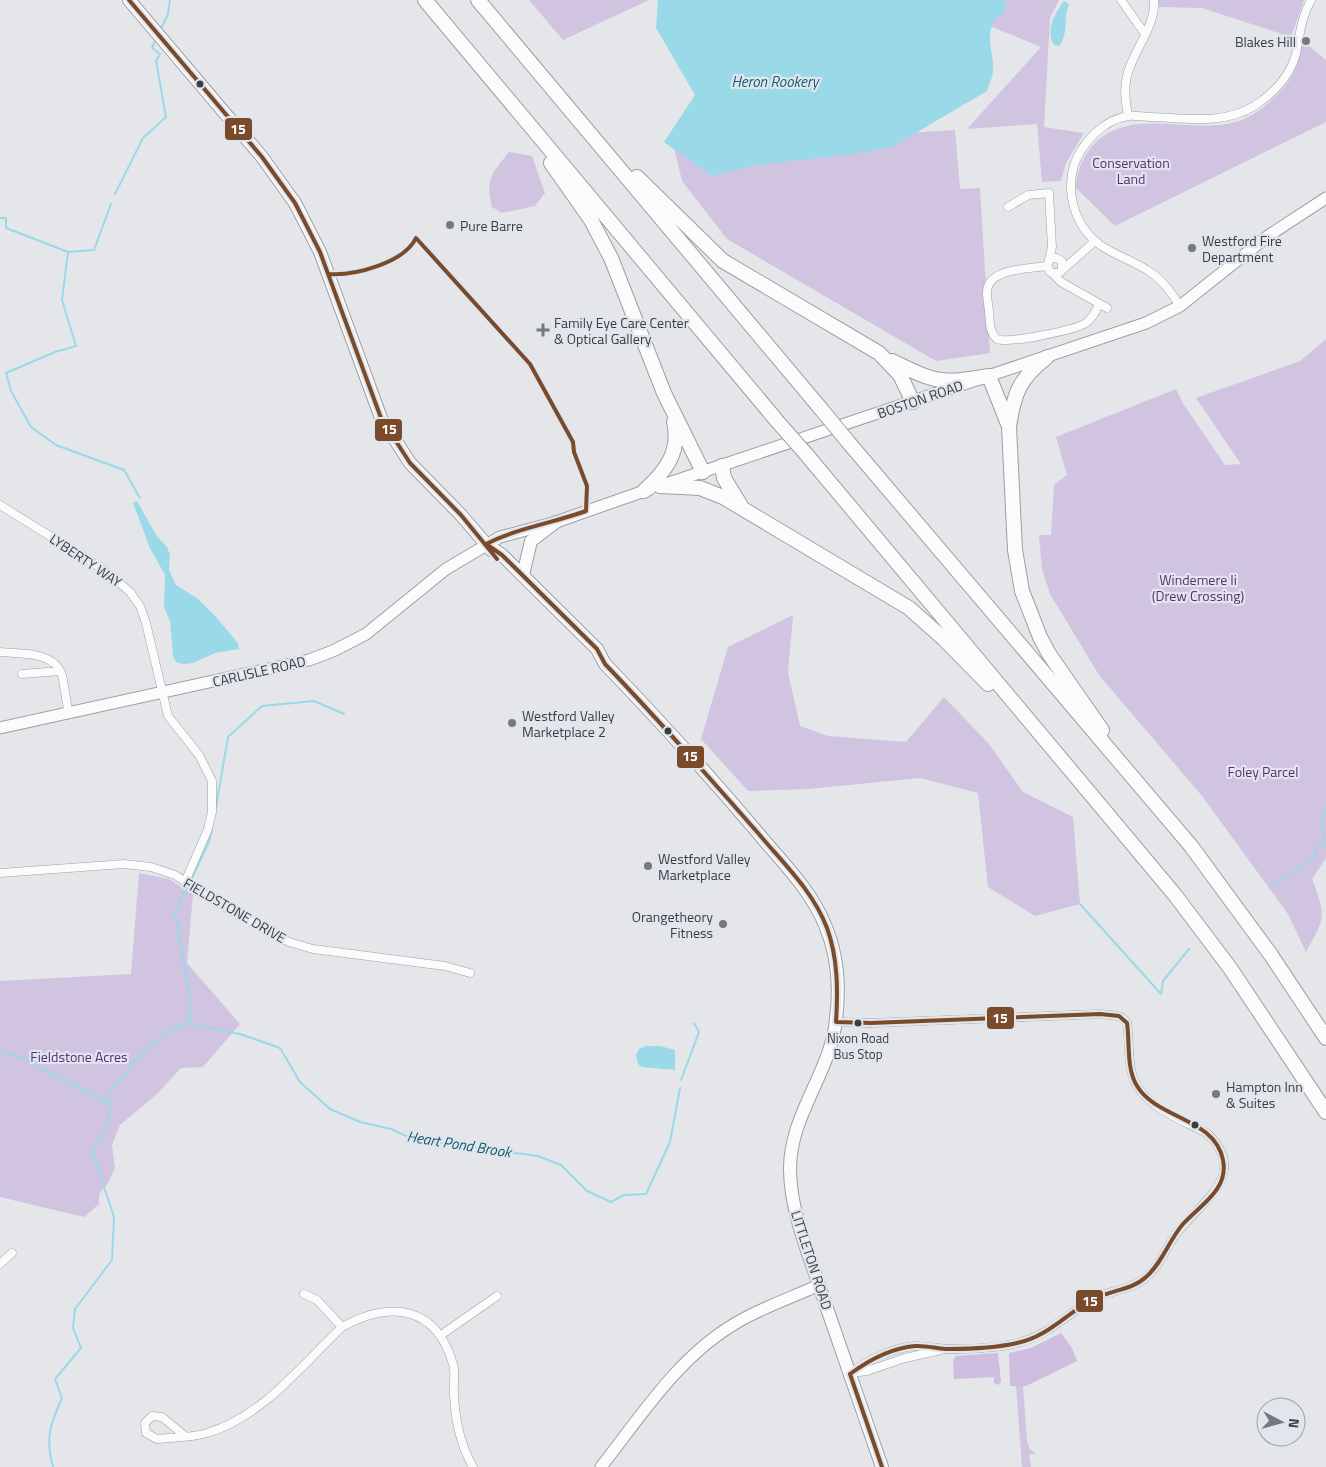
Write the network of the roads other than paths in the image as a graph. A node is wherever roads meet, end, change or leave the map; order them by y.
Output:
1 (128, 0) edge
2 (425, 0) edge
3 (478, 0) edge
4 (1121, 0) edge
5 (1154, 0) edge
6 (1312, 0) edge
7 (1145, 34) junction
8 (520, 114) junction
9 (1128, 116) junction
10 (583, 125) junction
11 (1326, 198) edge
12 (1008, 207) dead end
13 (1094, 242) junction
14 (1078, 256) junction
15 (1053, 261) junction
16 (1062, 270) junction
17 (1052, 273) junction
18 (1070, 286) junction
19 (1100, 304) junction
20 (1180, 306) junction
21 (1107, 308) dead end
22 (882, 356) junction
23 (1047, 357) junction
24 (989, 376) junction
25 (669, 402) junction
26 (913, 402) junction
27 (1009, 427) junction
28 (722, 466) junction
29 (703, 472) junction
30 (660, 486) junction
31 (644, 491) junction
32 (0, 505) edge
33 (745, 510) junction
34 (556, 522) junction
35 (486, 544) junction
36 (523, 575) junction
37 (0, 652) edge
38 (600, 658) junction
39 (60, 671) junction
40 (22, 674) dead end
41 (162, 693) junction
42 (69, 714) junction
43 (1030, 722) junction
44 (0, 728) edge
45 (1149, 798) junction
46 (0, 873) edge
47 (185, 882) junction
48 (470, 973) dead end
49 (836, 1022) junction
50 (1326, 1038) edge
51 (1326, 1112) edge
52 (12, 1253) dead end
53 (0, 1264) edge
54 (819, 1285) junction
55 (304, 1294) dead end
56 (497, 1296) dead end
57 (342, 1327) junction
58 (441, 1335) junction
59 (850, 1374) junction
60 (185, 1436) junction
61 (473, 1467) edge
62 (601, 1467) edge
63 (882, 1467) edge

1 - 35 main road, LITTLETON ROAD
2 - 8 highway
3 - 10 highway
4 - 7 street
5 - 7 street
6 - 9 street
7 - 9 street
8 - 25 highway
8 - 43 highway, bridge
9 - 13 street
10 - 22 highway
10 - 45 highway, bridge
11 - 20 main road, BOSTON ROAD
12 - 15 street
13 - 14 street
13 - 20 street
14 - 15 street
14 - 16 street
15 - 16 street
15 - 17 street
15 - 19 street
16 - 17 street
16 - 18 street
17 - 18 street
18 - 19 street
19 - 21 street
20 - 23 main road, BOSTON ROAD
22 - 24 highway
22 - 26 highway
23 - 24 main road, BOSTON ROAD
23 - 27 highway
24 - 26 main road, BOSTON ROAD
24 - 27 highway
25 - 29 highway
25 - 31 highway
26 - 28 main road, BOSTON ROAD
27 - 45 highway
28 - 29 main road, BOSTON ROAD
28 - 33 highway
29 - 30 main road, BOSTON ROAD
30 - 31 main road, BOSTON ROAD
30 - 33 highway
31 - 34 main road, BOSTON ROAD
32 - 41 street, LYBERTY WAY
33 - 43 highway
34 - 35 main road, BOSTON ROAD
34 - 36 main road
35 - 36 main road, LITTLETON ROAD
35 - 38 main road, LITTLETON ROAD
35 - 41 main road, CARLISLE ROAD
36 - 38 main road, LITTLETON ROAD
37 - 39 street
38 - 49 main road, LITTLETON ROAD
39 - 40 street
39 - 42 street
41 - 42 main road, CARLISLE ROAD
41 - 47 street, LYBERTY WAY
42 - 44 main road, CARLISLE ROAD
43 - 51 highway
45 - 50 highway
46 - 47 street, FIELDSTONE DRIVE
47 - 48 street, FIELDSTONE DRIVE
49 - 54 main road, LITTLETON ROAD
49 - 59 street
52 - 53 street
54 - 59 main road, LITTLETON ROAD
54 - 62 main road
55 - 57 street
56 - 58 street
57 - 58 street
57 - 60 street
58 - 61 street
59 - 63 main road, LITTLETON ROAD
60 - 60 street

